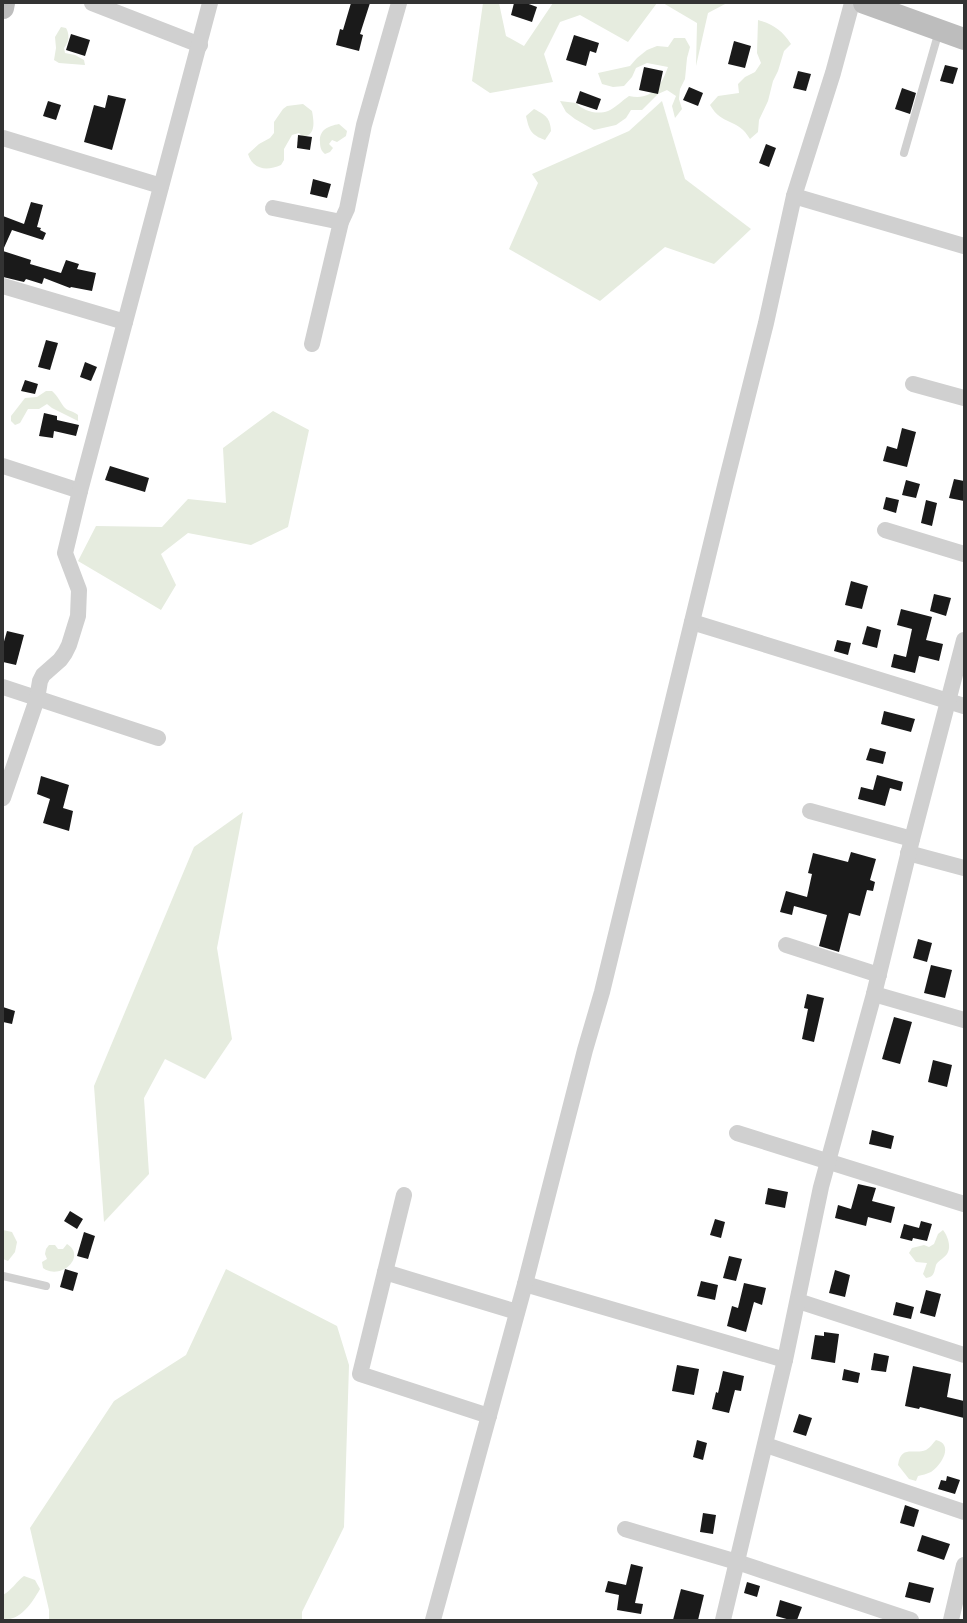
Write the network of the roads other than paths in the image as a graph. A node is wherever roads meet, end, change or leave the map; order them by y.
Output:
1 (4, 3) edge
2 (92, 3) edge
3 (210, 3) edge
4 (399, 3) edge
5 (852, 3) edge
6 (864, 3) edge
7 (3, 8) edge
8 (940, 30) junction
9 (964, 39) edge
10 (200, 45) junction
11 (3, 138) edge
12 (904, 154) dead end
13 (161, 186) junction
14 (794, 196) junction
15 (273, 208) dead end
16 (341, 222) junction
17 (964, 246) edge
18 (3, 286) edge
19 (125, 322) junction
20 (312, 344) dead end
21 (913, 384) dead end
22 (964, 398) edge
23 (3, 466) edge
24 (80, 491) junction
25 (884, 530) dead end
26 (964, 554) edge
27 (692, 622) junction
28 (964, 640) edge
29 (3, 687) edge
30 (37, 699) junction
31 (948, 702) junction
32 (964, 706) edge
33 (158, 738) dead end
34 (3, 798) edge
35 (810, 811) dead end
36 (910, 846) junction
37 (964, 868) edge
38 (786, 945) dead end
39 (879, 975) junction
40 (874, 994) junction
41 (964, 1020) edge
42 (737, 1133) dead end
43 (828, 1162) junction
44 (404, 1195) dead end
45 (964, 1204) edge
46 (385, 1272) junction
47 (3, 1276) edge
48 (525, 1284) junction
49 (46, 1286) dead end
50 (798, 1301) junction
51 (517, 1312) junction
52 (964, 1355) edge
53 (786, 1360) junction
54 (490, 1416) junction
55 (766, 1445) junction
56 (964, 1512) edge
57 (625, 1529) dead end
58 (737, 1562) junction
59 (964, 1565) edge
60 (433, 1620) edge
61 (723, 1620) edge
62 (911, 1620) edge
63 (951, 1620) edge

1 - 7 main road
2 - 10 street
3 - 10 street
4 - 16 street
5 - 14 street
6 - 8 main road
8 - 9 main road
8 - 12 lane
10 - 13 street
11 - 13 street
13 - 19 street
14 - 17 street
14 - 27 street
15 - 16 street
16 - 20 street
18 - 19 street
19 - 24 street
21 - 22 street
23 - 24 street
24 - 30 street
25 - 26 street
27 - 31 street
27 - 48 street
28 - 31 street
29 - 30 street
30 - 33 street
30 - 34 street
31 - 32 street
31 - 36 street
35 - 36 street
36 - 37 street
36 - 39 street
38 - 39 street
39 - 40 street
40 - 41 street
40 - 43 street
42 - 43 street
43 - 45 street
43 - 50 street
44 - 46 street
46 - 51 street
46 - 54 street
47 - 49 lane
48 - 51 street
48 - 53 street
50 - 52 street
50 - 53 street
51 - 54 street
53 - 55 street
54 - 60 street
55 - 56 street
55 - 58 street
57 - 58 street
58 - 61 street
58 - 62 street
59 - 63 street

